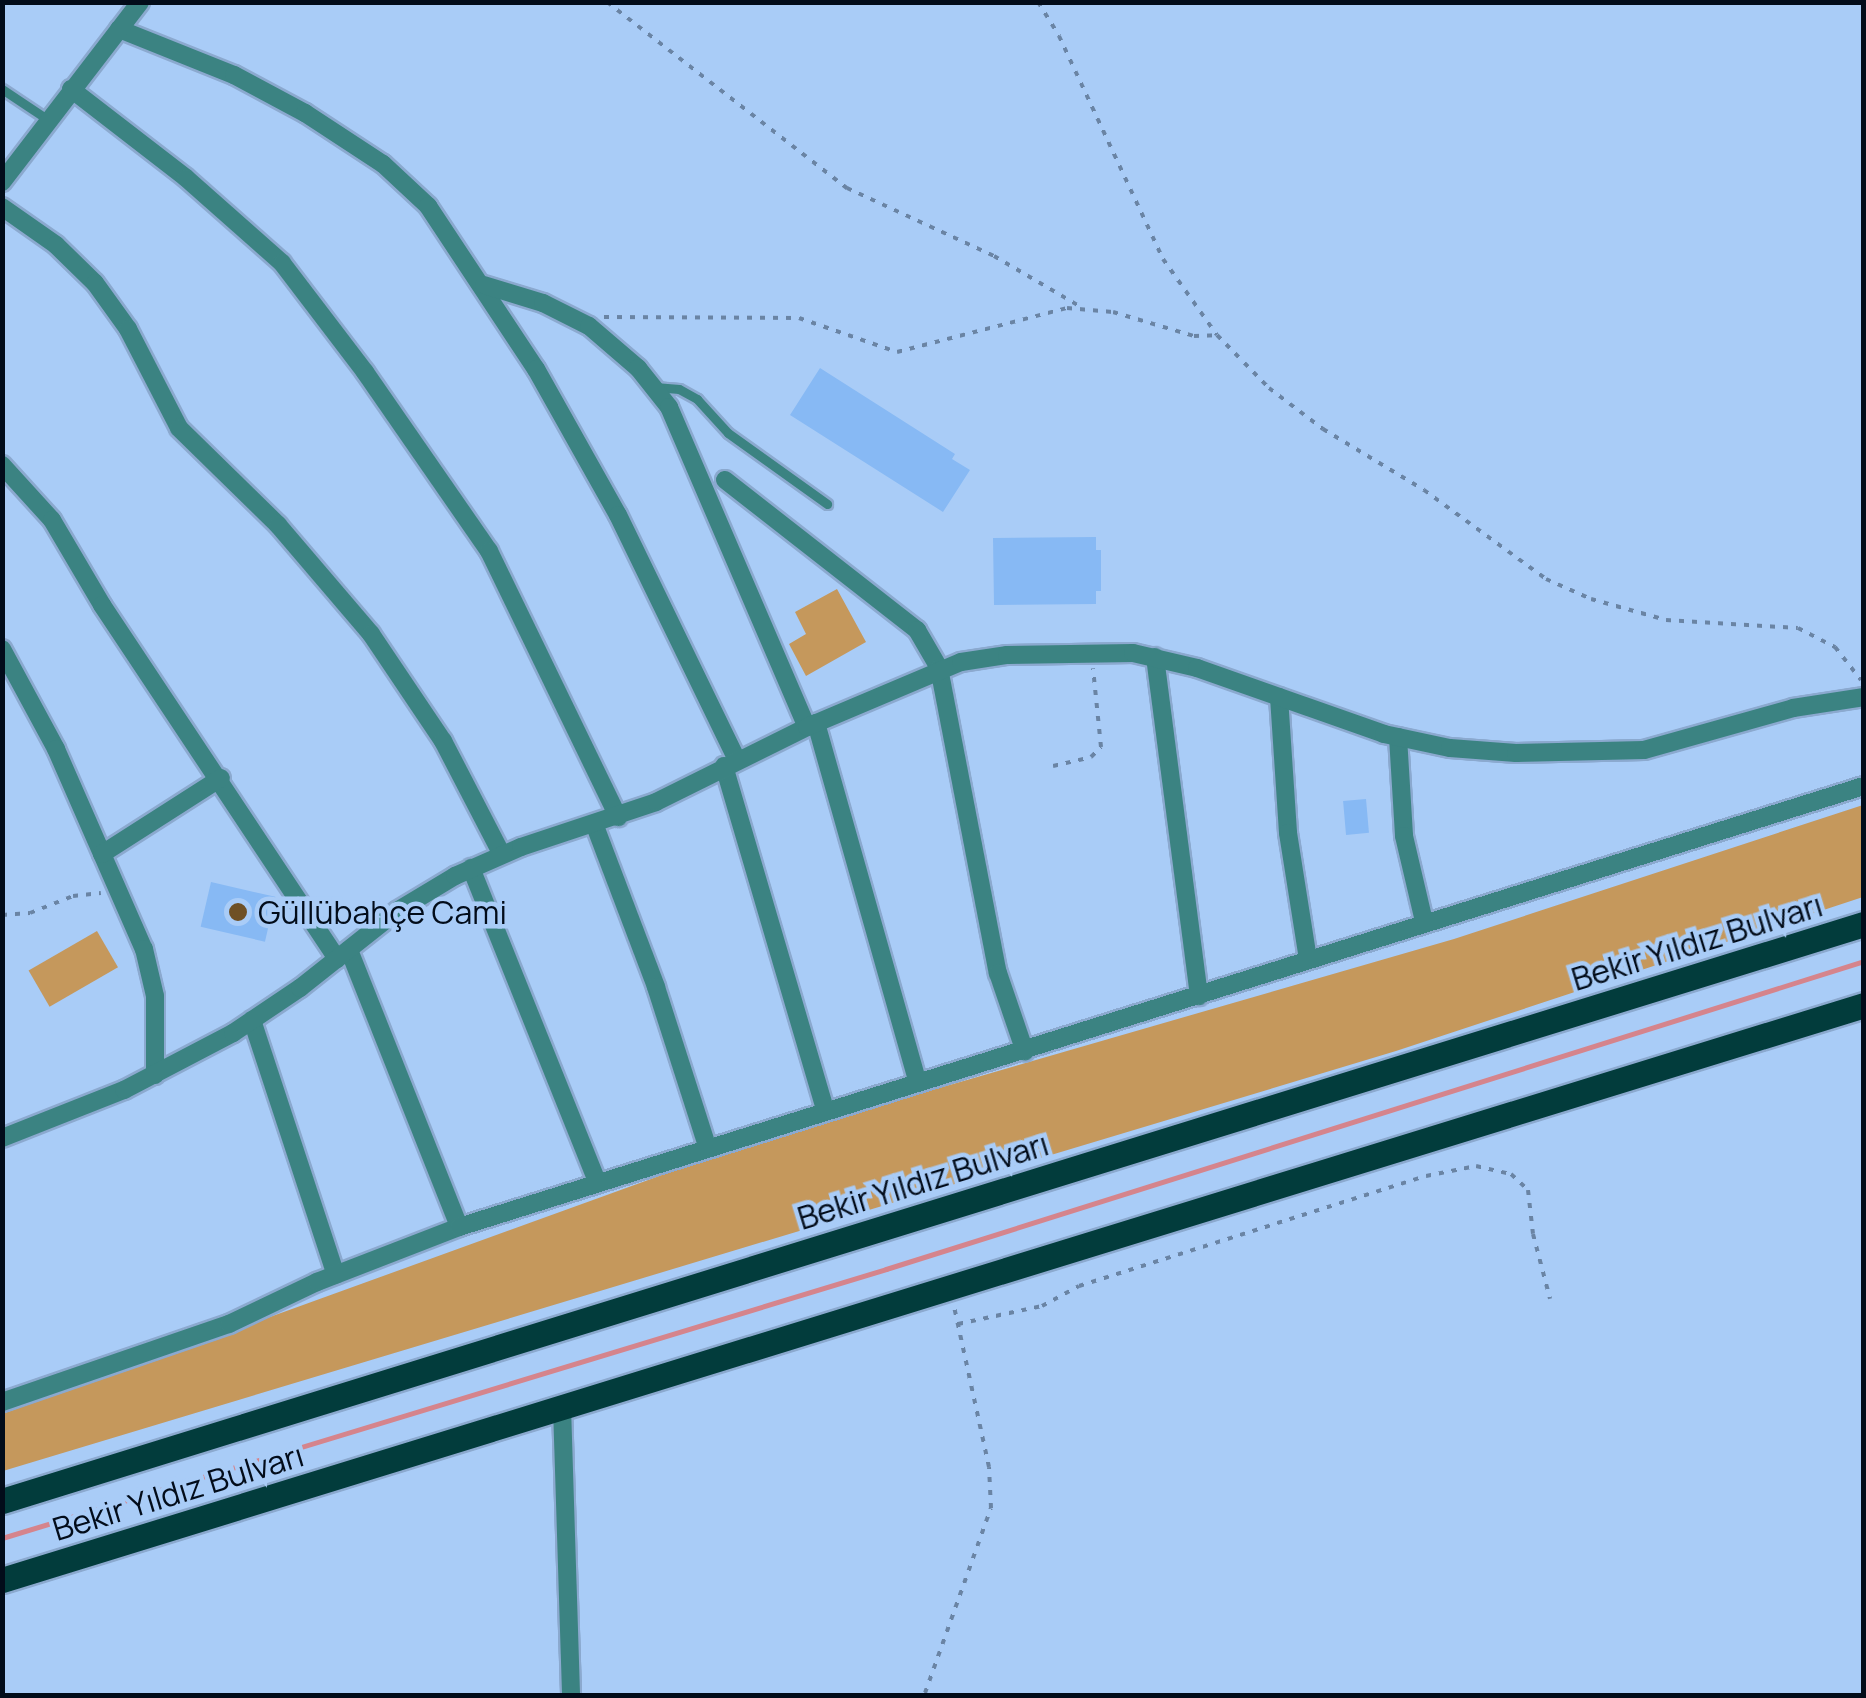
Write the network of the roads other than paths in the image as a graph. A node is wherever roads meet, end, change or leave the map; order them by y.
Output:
1 (140, 2) edge
2 (120, 29) junction
3 (2, 89) edge
4 (71, 89) junction
5 (48, 119) junction
6 (2, 182) edge
7 (2, 207) edge
8 (484, 286) junction
9 (655, 386) junction
10 (2, 465) edge
11 (725, 480) dead end
12 (827, 504) dead end
13 (2, 649) edge
14 (1155, 657) junction
15 (939, 668) junction
16 (1864, 697) edge
17 (1279, 698) junction
18 (811, 725) junction
19 (1398, 737) junction
20 (731, 763) junction
21 (221, 778) junction
22 (1864, 786) edge
23 (618, 816) junction
24 (595, 826) junction
25 (102, 854) junction
26 (502, 855) junction
27 (470, 868) junction
28 (1424, 920) junction
29 (1864, 924) edge
30 (343, 955) junction
31 (1308, 960) junction
32 (1198, 996) junction
33 (1864, 1005) edge
34 (252, 1020) junction
35 (1025, 1052) junction
36 (155, 1075) junction
37 (918, 1083) junction
38 (825, 1109) junction
39 (2, 1138) edge
40 (707, 1146) junction
41 (597, 1182) junction
42 (458, 1227) junction
43 (336, 1276) junction
44 (2, 1402) edge
45 (562, 1407) junction
46 (2, 1501) edge
47 (2, 1580) edge
48 (572, 1696) edge

1 - 2 street
2 - 4 street
2 - 8 street
3 - 5 lane
4 - 5 street
4 - 23 street
5 - 6 street
7 - 26 street
8 - 9 street
8 - 20 street
9 - 12 lane
9 - 18 street
10 - 21 street
11 - 15 street
13 - 25 street
14 - 15 street
14 - 17 street
14 - 32 street
15 - 18 street
15 - 35 street
16 - 19 street
17 - 19 street
17 - 31 street
18 - 20 street
18 - 37 street
19 - 28 street
20 - 23 street
20 - 38 street
21 - 25 street
21 - 30 street
22 - 28 street
23 - 24 street
24 - 26 street
24 - 40 street
25 - 36 street
26 - 27 street
27 - 30 street
27 - 41 street
28 - 31 street
29 - 46 main road, Bekir Yıldız Bulvarı
30 - 34 street
30 - 42 street
31 - 32 street
32 - 35 street
33 - 45 main road, Bekir Yıldız Bulvarı
34 - 36 street
34 - 43 street
35 - 37 street
36 - 39 street
37 - 38 street
38 - 40 street
40 - 41 street
41 - 42 street
42 - 43 street
43 - 44 street
45 - 47 main road, Bekir Yıldız Bulvarı
45 - 48 street

